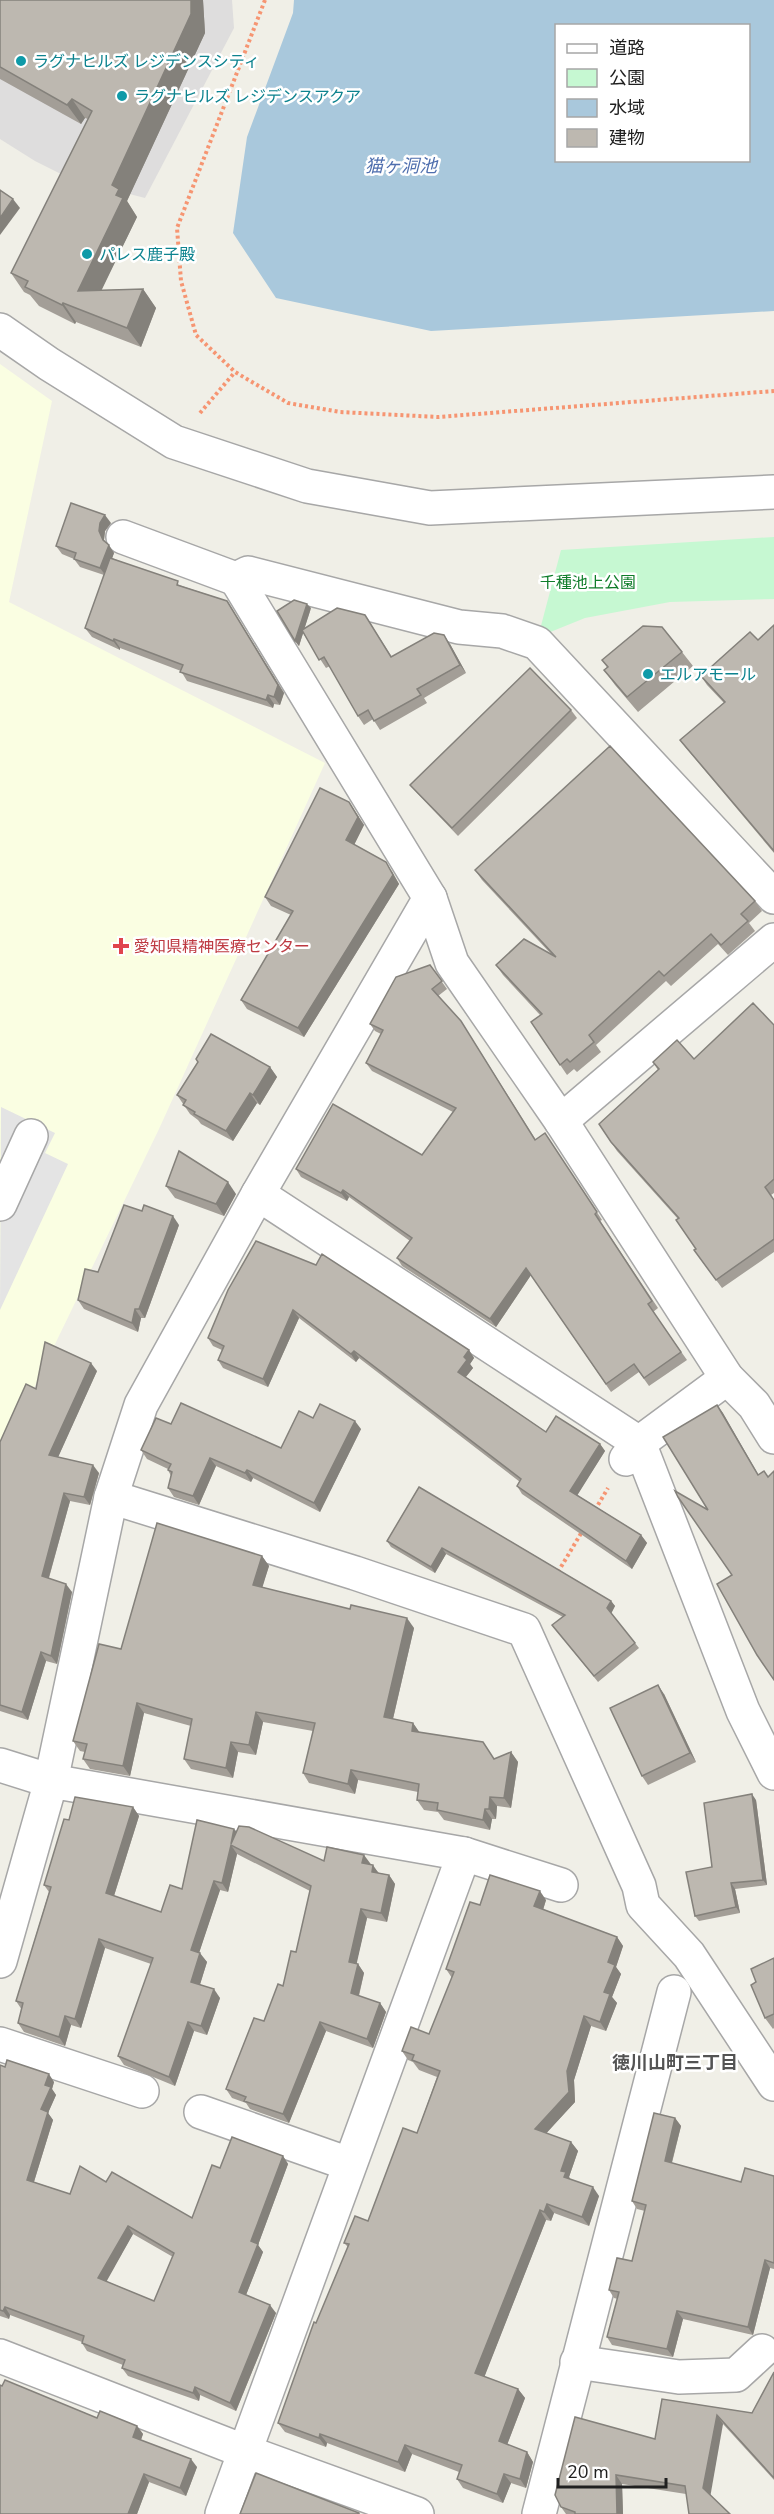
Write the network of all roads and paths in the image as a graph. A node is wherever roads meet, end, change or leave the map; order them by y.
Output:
1 (265, 0) edge
2 (0, 330) edge
3 (235, 372) junction
4 (774, 391) edge
5 (174, 442) junction
6 (774, 492) edge
7 (123, 537) dead end
8 (236, 579) junction
9 (774, 897) edge
10 (430, 898) junction
11 (774, 940) edge
12 (561, 1121) junction
13 (32, 1136) dead end
14 (258, 1194) junction
15 (0, 1204) edge
16 (727, 1378) junction
17 (764, 1397) edge
18 (774, 1437) edge
19 (631, 1452) junction
20 (111, 1497) junction
21 (594, 1511) edge
22 (588, 1521) edge
23 (553, 1581) edge
24 (0, 1765) edge
25 (774, 1773) edge
26 (51, 1781) junction
27 (464, 1854) junction
28 (561, 1885) dead end
29 (0, 1961) edge
30 (674, 1992) dead end
31 (0, 2044) edge
32 (774, 2084) edge
33 (142, 2091) dead end
34 (201, 2112) dead end
35 (349, 2164) junction
36 (762, 2351) dead end
37 (0, 2356) edge
38 (577, 2362) junction
39 (246, 2452) junction
40 (222, 2514) edge
41 (417, 2514) edge
42 (539, 2514) edge

1 - 3 path
2 - 5 street
3 - 4 path
3 - 5 path
5 - 6 street
7 - 8 street
8 - 9 street
8 - 10 street
10 - 12 street
10 - 14 street
11 - 12 street
12 - 16 street
13 - 15 street
14 - 19 street
14 - 20 street
16 - 17 street
16 - 19 street
17 - 18 street
19 - 21 path
19 - 25 street
20 - 26 street
20 - 32 street
22 - 23 path
24 - 26 street
26 - 27 street
26 - 29 street
27 - 28 street
27 - 35 street
30 - 38 street
31 - 33 street
34 - 35 street
35 - 39 street
36 - 38 street
37 - 39 street
38 - 42 street
39 - 40 street
39 - 41 street

